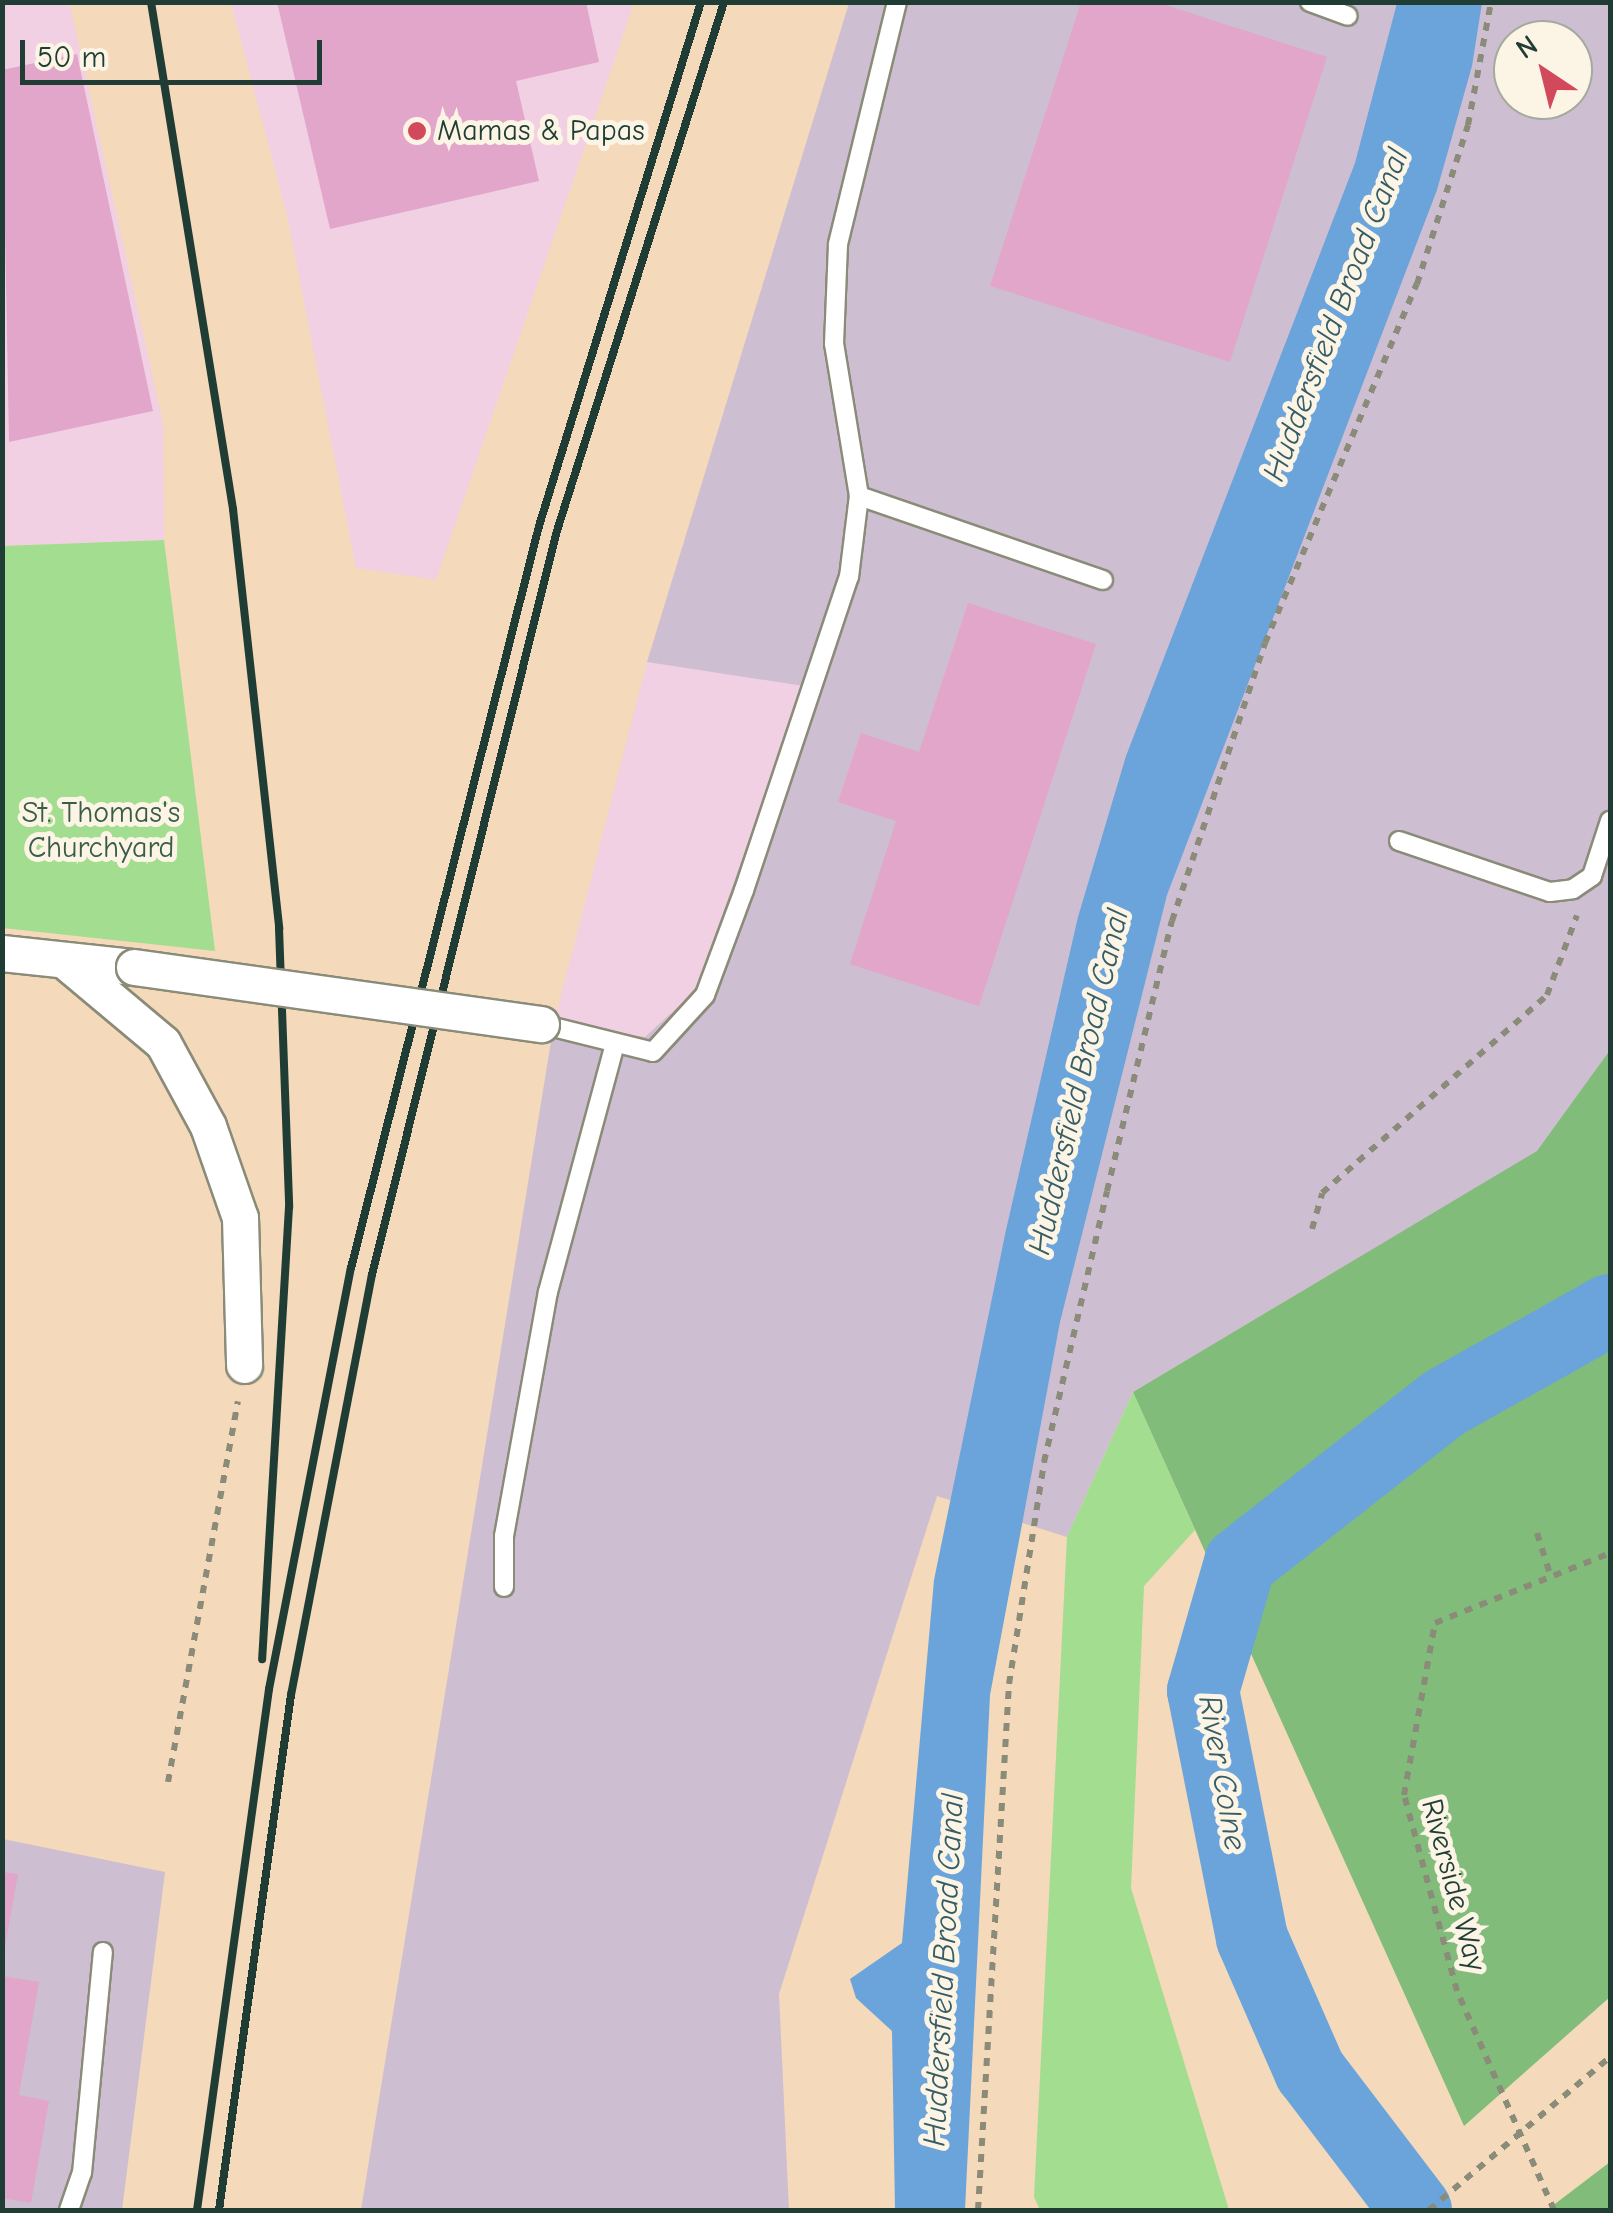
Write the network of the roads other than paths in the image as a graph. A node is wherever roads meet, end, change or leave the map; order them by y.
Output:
1 (897, 2) edge
2 (1310, 2) edge
3 (1348, 16) dead end
4 (858, 496) junction
5 (1103, 580) dead end
6 (1610, 821) edge
7 (1398, 841) dead end
8 (2, 953) edge
9 (64, 960) junction
10 (541, 1024) joint
11 (614, 1048) junction
12 (244, 1365) road end
13 (504, 1587) dead end
14 (102, 1952) dead end
15 (69, 2210) edge

1 - 4 lane
2 - 3 lane
4 - 5 lane
4 - 11 lane
6 - 7 lane
8 - 9 street
9 - 10 street, bridge
9 - 12 street
10 - 11 lane
11 - 13 lane
14 - 15 lane

